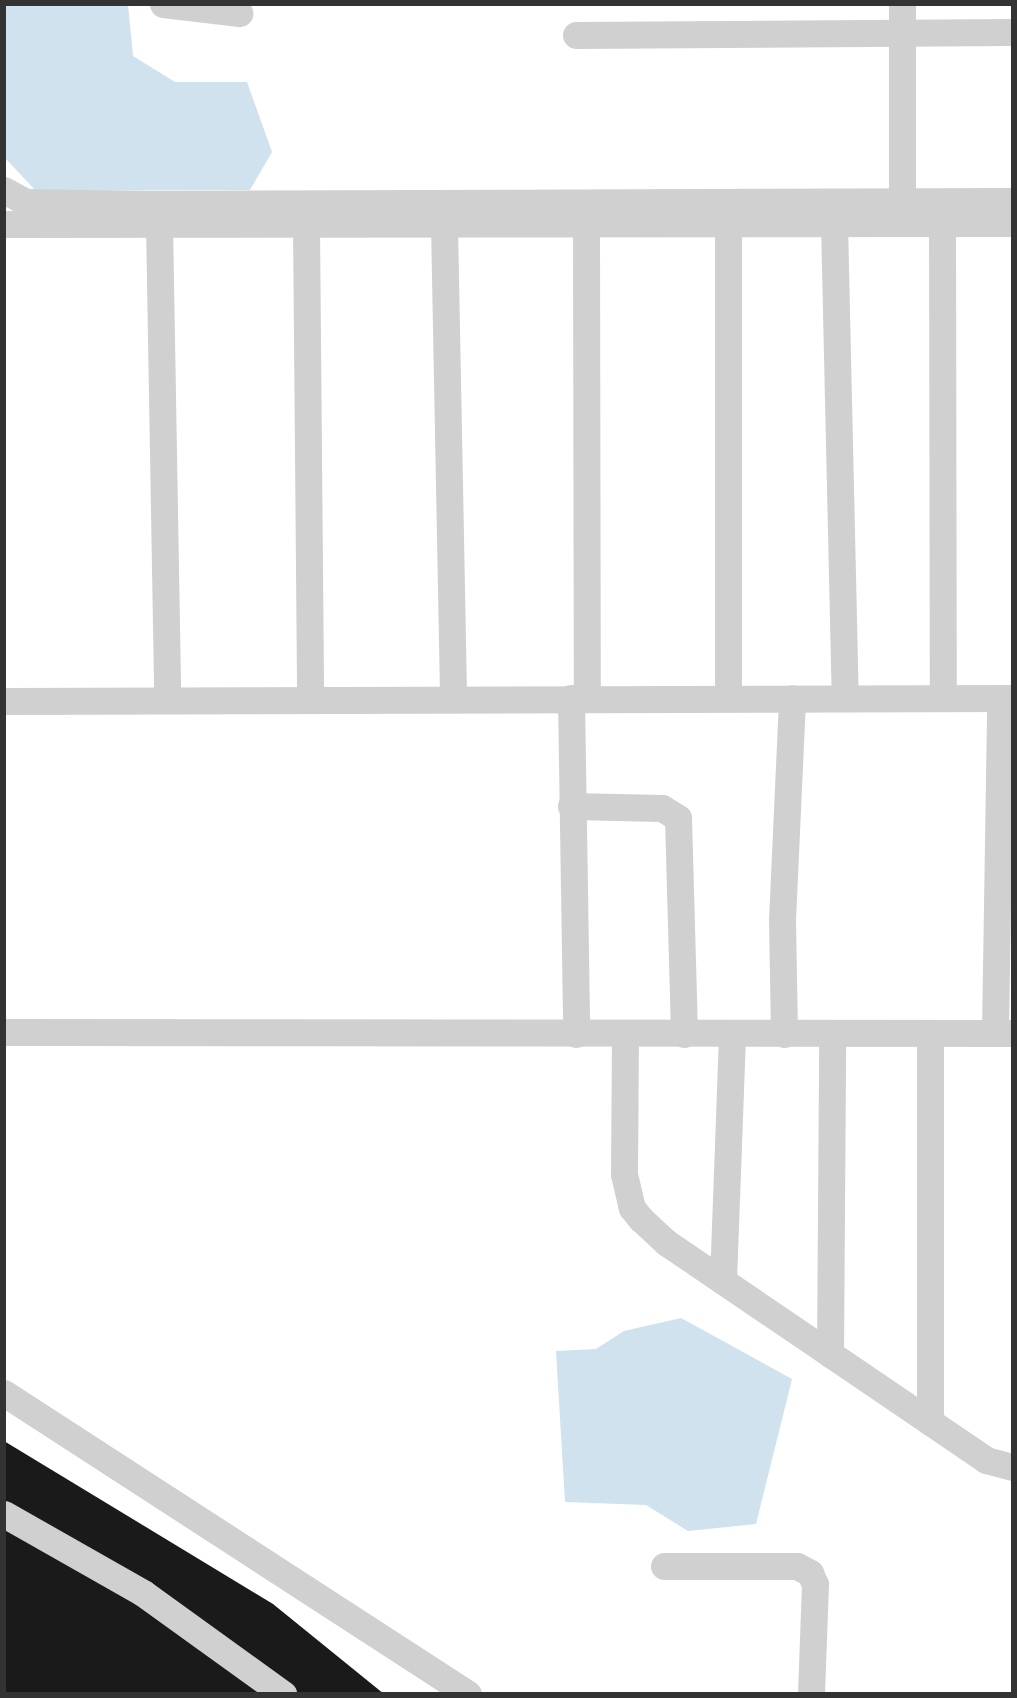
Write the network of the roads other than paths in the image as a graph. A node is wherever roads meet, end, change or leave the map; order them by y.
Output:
1 (163, 4) edge
2 (902, 4) edge
3 (239, 13) dead end
4 (1012, 32) edge
5 (902, 33) junction
6 (576, 35) dead end
7 (4, 190) edge
8 (1012, 201) edge
9 (902, 202) junction
10 (942, 223) junction
11 (1012, 223) edge
12 (4, 224) edge
13 (159, 224) junction
14 (306, 224) junction
15 (444, 224) junction
16 (586, 224) junction
17 (728, 224) junction
18 (834, 224) junction
19 (167, 698) junction
20 (310, 698) junction
21 (453, 698) junction
22 (579, 698) junction
23 (728, 698) junction
24 (792, 698) junction
25 (844, 698) junction
26 (944, 698) junction
27 (1006, 698) edge
28 (4, 701) edge
29 (571, 806) junction
30 (4, 1032) edge
31 (832, 1033) junction
32 (930, 1033) junction
33 (1004, 1033) edge
34 (576, 1034) junction
35 (625, 1034) junction
36 (684, 1034) junction
37 (732, 1034) junction
38 (784, 1034) junction
39 (723, 1281) junction
40 (830, 1354) junction
41 (4, 1393) edge
42 (930, 1422) junction
43 (1012, 1467) edge
44 (4, 1514) edge
45 (664, 1566) dead end
46 (283, 1694) edge
47 (468, 1694) edge
48 (811, 1694) edge

1 - 3 street
2 - 5 street
4 - 5 street
5 - 6 street
5 - 9 street
7 - 9 street
8 - 9 street
10 - 11 street
10 - 18 street
10 - 26 street
12 - 13 street
13 - 14 street
13 - 19 street
14 - 15 street
14 - 20 street
15 - 16 street
15 - 21 street
16 - 17 street
16 - 22 street
17 - 18 street
17 - 23 street
18 - 25 street
19 - 20 street
19 - 28 street
20 - 21 street
21 - 22 street
22 - 23 street
22 - 29 street
23 - 24 street
24 - 25 street
24 - 38 street
25 - 26 street
26 - 27 street
27 - 33 street
29 - 34 street
29 - 36 street
30 - 34 street
31 - 32 street
31 - 38 street
31 - 40 street
32 - 33 street
32 - 42 street
34 - 35 street
35 - 36 street
35 - 39 street
36 - 37 street
37 - 38 street
37 - 39 street
39 - 40 street
40 - 42 street
41 - 47 street
42 - 43 street
44 - 46 street
45 - 48 street

